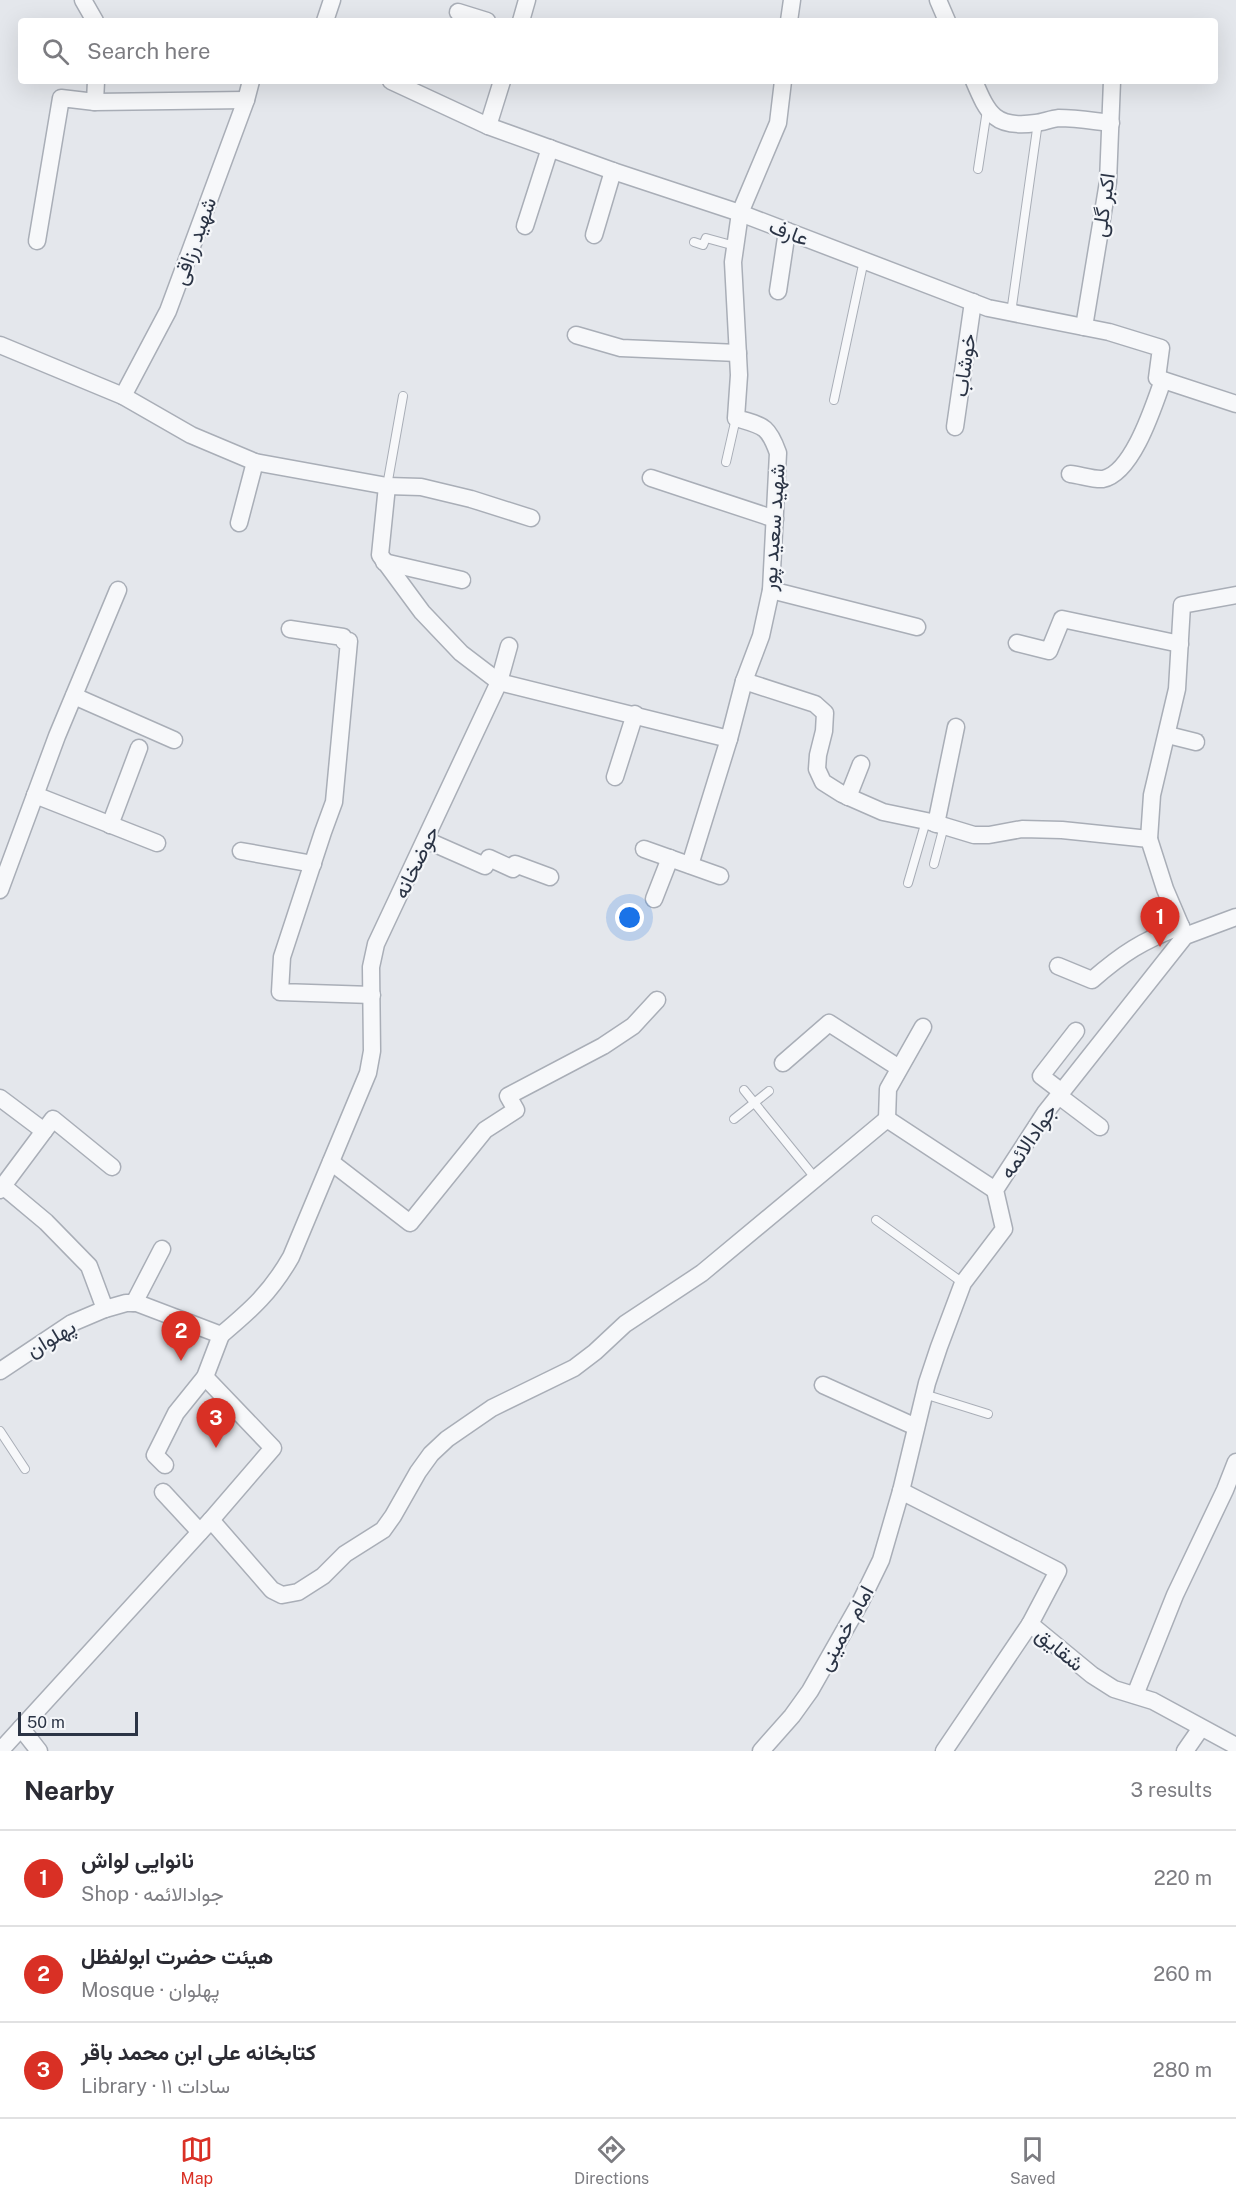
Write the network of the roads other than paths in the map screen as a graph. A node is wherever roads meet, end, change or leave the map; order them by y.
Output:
1 (83, 0) edge
2 (332, 0) edge
3 (527, 0) edge
4 (792, 0) edge
5 (938, 0) edge
6 (458, 12) dead end
7 (93, 18) edge
8 (326, 18) edge
9 (477, 18) edge
10 (522, 18) edge
11 (789, 18) edge
12 (946, 18) edge
13 (96, 84) edge
14 (250, 84) edge
15 (397, 84) edge
16 (501, 84) edge
17 (783, 84) edge
18 (975, 84) edge
19 (1112, 84) edge
20 (246, 100) junction
21 (95, 102) junction
22 (987, 110) junction
23 (1038, 122) junction
24 (1110, 123) junction
25 (488, 126) junction
26 (550, 148) junction
27 (978, 169) dead end
28 (613, 171) junction
29 (740, 213) junction
30 (525, 226) dead end
31 (787, 231) junction
32 (594, 236) dead end
33 (37, 241) dead end
34 (694, 242) dead end
35 (735, 246) junction
36 (864, 260) junction
37 (777, 291) dead end
38 (973, 302) junction
39 (1011, 313) junction
40 (1084, 327) junction
41 (576, 335) dead end
42 (0, 345) edge
43 (738, 353) junction
44 (1163, 380) junction
45 (123, 396) junction
46 (403, 396) dead end
47 (834, 400) dead end
48 (1236, 404) edge
49 (736, 418) junction
50 (955, 427) dead end
51 (255, 462) junction
52 (726, 462) dead end
53 (1070, 474) dead end
54 (651, 478) dead end
55 (387, 486) junction
56 (531, 518) dead end
57 (775, 519) junction
58 (239, 523) dead end
59 (384, 562) junction
60 (462, 580) dead end
61 (118, 590) dead end
62 (771, 590) junction
63 (1236, 595) edge
64 (917, 627) dead end
65 (290, 629) dead end
66 (1017, 644) dead end
67 (1180, 644) junction
68 (509, 646) dead end
69 (744, 681) junction
70 (500, 682) junction
71 (74, 696) junction
72 (635, 714) junction
73 (956, 728) dead end
74 (1168, 735) junction
75 (729, 739) junction
76 (174, 740) dead end
77 (1196, 742) dead end
78 (139, 748) dead end
79 (861, 764) dead end
80 (615, 777) dead end
81 (35, 795) junction
82 (848, 797) junction
83 (935, 824) junction
84 (110, 825) junction
85 (1149, 839) junction
86 (426, 840) junction
87 (157, 843) dead end
88 (644, 849) dead end
89 (241, 851) dead end
90 (670, 858) junction
91 (312, 864) junction
92 (934, 864) dead end
93 (690, 865) junction
94 (720, 876) dead end
95 (550, 877) dead end
96 (908, 883) dead end
97 (0, 890) edge
98 (654, 899) dead end
99 (1236, 917) edge
100 (1183, 931) junction
101 (1058, 966) dead end
102 (372, 995) junction
103 (657, 1000) dead end
104 (923, 1027) dead end
105 (1076, 1031) dead end
106 (783, 1063) dead end
107 (899, 1068) junction
108 (744, 1090) dead end
109 (769, 1091) dead end
110 (1060, 1094) junction
111 (0, 1098) edge
112 (754, 1103) junction
113 (734, 1119) dead end
114 (887, 1119) junction
115 (1100, 1127) dead end
116 (44, 1131) junction
117 (331, 1162) junction
118 (112, 1167) dead end
119 (816, 1179) junction
120 (1, 1188) edge
121 (995, 1190) junction
122 (876, 1220) dead end
123 (162, 1249) dead end
124 (963, 1283) junction
125 (134, 1303) junction
126 (105, 1309) junction
127 (221, 1335) junction
128 (0, 1371) edge
129 (205, 1377) junction
130 (823, 1385) dead end
131 (924, 1394) junction
132 (988, 1414) dead end
133 (916, 1427) junction
134 (0, 1431) edge
135 (1236, 1462) edge
136 (165, 1465) dead end
137 (25, 1469) dead end
138 (901, 1491) junction
139 (163, 1492) dead end
140 (206, 1526) junction
141 (1030, 1624) junction
142 (1135, 1695) junction
143 (21, 1728) junction
144 (1201, 1728) junction
145 (1236, 1746) edge
146 (0, 1751) edge
147 (39, 1751) edge
148 (761, 1751) edge
149 (945, 1751) edge
150 (1185, 1751) edge

1 - 7 street
2 - 8 street
3 - 10 street
4 - 11 street
5 - 12 street
6 - 9 street
13 - 21 street
14 - 20 street, شهید رزاقی
15 - 25 street, عارف
16 - 25 street
17 - 29 street
18 - 22 street
19 - 24 street, اکبر گلی
20 - 21 street
20 - 45 street, شهید رزاقی
21 - 33 street
22 - 23 street
22 - 27 lane
23 - 24 street
23 - 39 lane
24 - 40 street, اکبر گلی
25 - 26 street, عارف
26 - 28 street, عارف
26 - 30 street
28 - 29 street, عارف
28 - 32 street
29 - 31 street, عارف
29 - 35 street
31 - 36 street, عارف
31 - 37 street
34 - 35 lane
35 - 43 street
36 - 38 street, عارف
36 - 47 lane
38 - 39 street, عارف
38 - 50 street, خوشاب
39 - 40 street, عارف
40 - 44 street, عارف
41 - 43 street
42 - 45 street
43 - 49 street
44 - 48 street
44 - 53 street
45 - 51 street
46 - 55 lane
49 - 52 lane
49 - 57 street, شهید سعید پور
51 - 55 street
51 - 58 street
54 - 57 street
55 - 56 street
55 - 59 street
57 - 62 street, شهید سعید پور
59 - 60 street
59 - 70 street
61 - 71 street
62 - 64 street
62 - 69 street, شهید سعید پور
63 - 67 street
65 - 91 street
66 - 67 street
67 - 74 street
68 - 70 street, حوضخانه
69 - 75 street, شهید سعید پور
69 - 82 street
70 - 72 street
70 - 86 street, حوضخانه
71 - 76 street
71 - 81 street
72 - 75 street
72 - 80 street
73 - 83 street
74 - 77 street
74 - 85 street
75 - 93 street, شهید سعید پور
78 - 84 street
79 - 82 street
81 - 84 street
81 - 97 street
82 - 83 street
83 - 85 street
83 - 92 lane
83 - 96 lane
84 - 87 street
85 - 100 street
86 - 95 street
86 - 102 street, حوضخانه
88 - 90 street
89 - 91 street
90 - 93 street
90 - 98 street
91 - 102 street
93 - 94 street
99 - 100 street
100 - 101 street
100 - 110 street, جوادالائمه
102 - 117 street, حوضخانه
103 - 117 street
104 - 107 street
105 - 110 street
106 - 107 street
107 - 114 street
108 - 112 lane
109 - 112 lane
110 - 115 street
110 - 121 street, جوادالائمه
111 - 116 street
112 - 113 lane
112 - 119 lane
114 - 119 street
114 - 121 street
116 - 118 street
116 - 120 street
117 - 127 street, حوضخانه
119 - 140 street
120 - 126 street
121 - 124 street, جوادالائمه
122 - 124 lane
123 - 125 street
124 - 131 street, جوادالائمه
125 - 126 street, پهلوان
125 - 127 street
126 - 128 street, پهلوان
127 - 129 street
129 - 136 street
129 - 140 street
130 - 133 street
131 - 132 lane
131 - 133 street, جوادالائمه
133 - 138 street, جوادالائمه
134 - 137 lane
135 - 142 street
138 - 141 street, شقایق
138 - 148 street, امام خمینی
139 - 140 street
140 - 143 street
141 - 142 street, شقایق
141 - 149 street
142 - 144 street, شقایق
143 - 146 street
143 - 147 street
144 - 145 street, شقایق
144 - 150 street

